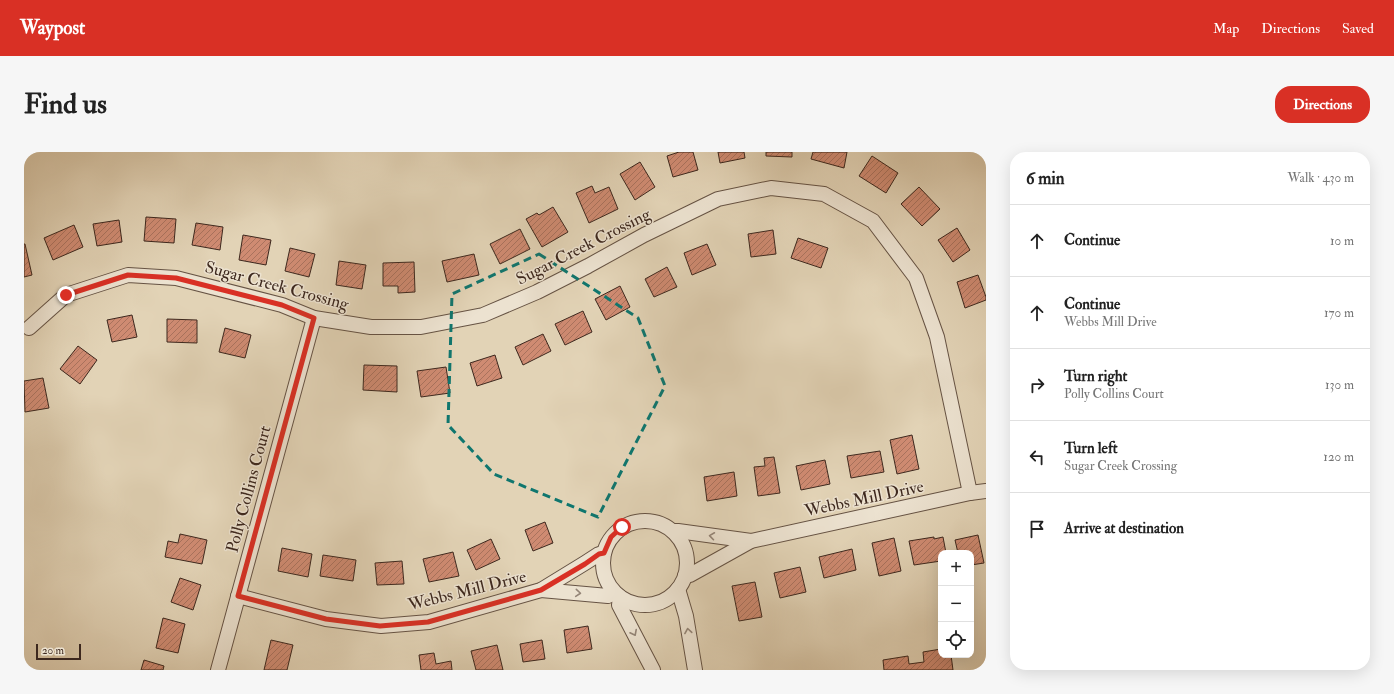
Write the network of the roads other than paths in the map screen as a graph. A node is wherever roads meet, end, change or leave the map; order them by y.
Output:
1 (314, 318) junction
2 (29, 328) dead end
3 (986, 491) edge
4 (970, 493) junction
5 (673, 531) junction
6 (751, 541) junction
7 (604, 553) junction
8 (684, 576) junction
9 (678, 589) junction
10 (541, 590) junction
11 (618, 595) junction
12 (238, 596) junction
13 (218, 670) edge
14 (653, 670) edge
15 (694, 670) edge

1 - 2 street, Sugar Creek Crossing
1 - 4 street, Sugar Creek Crossing
1 - 12 street, Polly Collins Court
3 - 4 street, Webbs Mill Drive
4 - 6 street, Webbs Mill Drive
6 -> 5 street, Webbs Mill Drive
5 - 7 street
5 - 8 street
6 - 8 street, Webbs Mill Drive
7 - 10 street, Webbs Mill Drive
7 - 11 street
8 - 9 street
9 - 11 street
15 -> 9 street
10 -> 11 street, Webbs Mill Drive
10 - 12 street, Webbs Mill Drive
11 -> 14 street
12 - 13 street, Polly Collins Court

